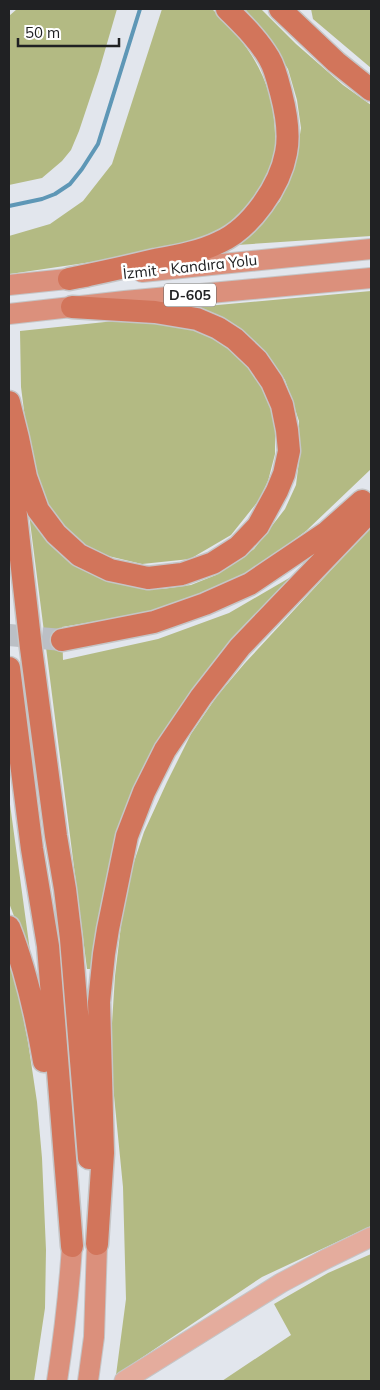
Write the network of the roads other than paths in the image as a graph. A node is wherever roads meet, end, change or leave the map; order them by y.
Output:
1 (227, 9) edge
2 (280, 9) edge
3 (371, 90) edge
4 (371, 249) edge
5 (371, 278) edge
6 (70, 279) junction
7 (9, 285) edge
8 (72, 307) junction
9 (9, 314) edge
10 (9, 402) edge
11 (9, 453) edge
12 (371, 493) edge
13 (371, 509) edge
14 (62, 640) tunnel mouth
15 (9, 668) edge
16 (9, 927) edge
17 (371, 1237) edge
18 (97, 1244) junction
19 (72, 1246) junction
20 (89, 1373) edge
21 (57, 1381) edge
22 (124, 1381) edge

1 - 6 highway
2 - 3 highway
4 - 6 highway, İzmit - Kandıra Yolu / D-605
5 - 8 highway, İzmit - Kandıra Yolu / D-605
6 - 7 highway, İzmit - Kandıra Yolu / D-605
8 - 9 highway, İzmit - Kandıra Yolu / D-605
8 - 10 highway
11 - 18 highway
12 - 14 highway
13 - 18 highway
15 - 19 highway
16 - 19 highway
17 - 22 main road
18 - 20 highway
19 - 21 highway

